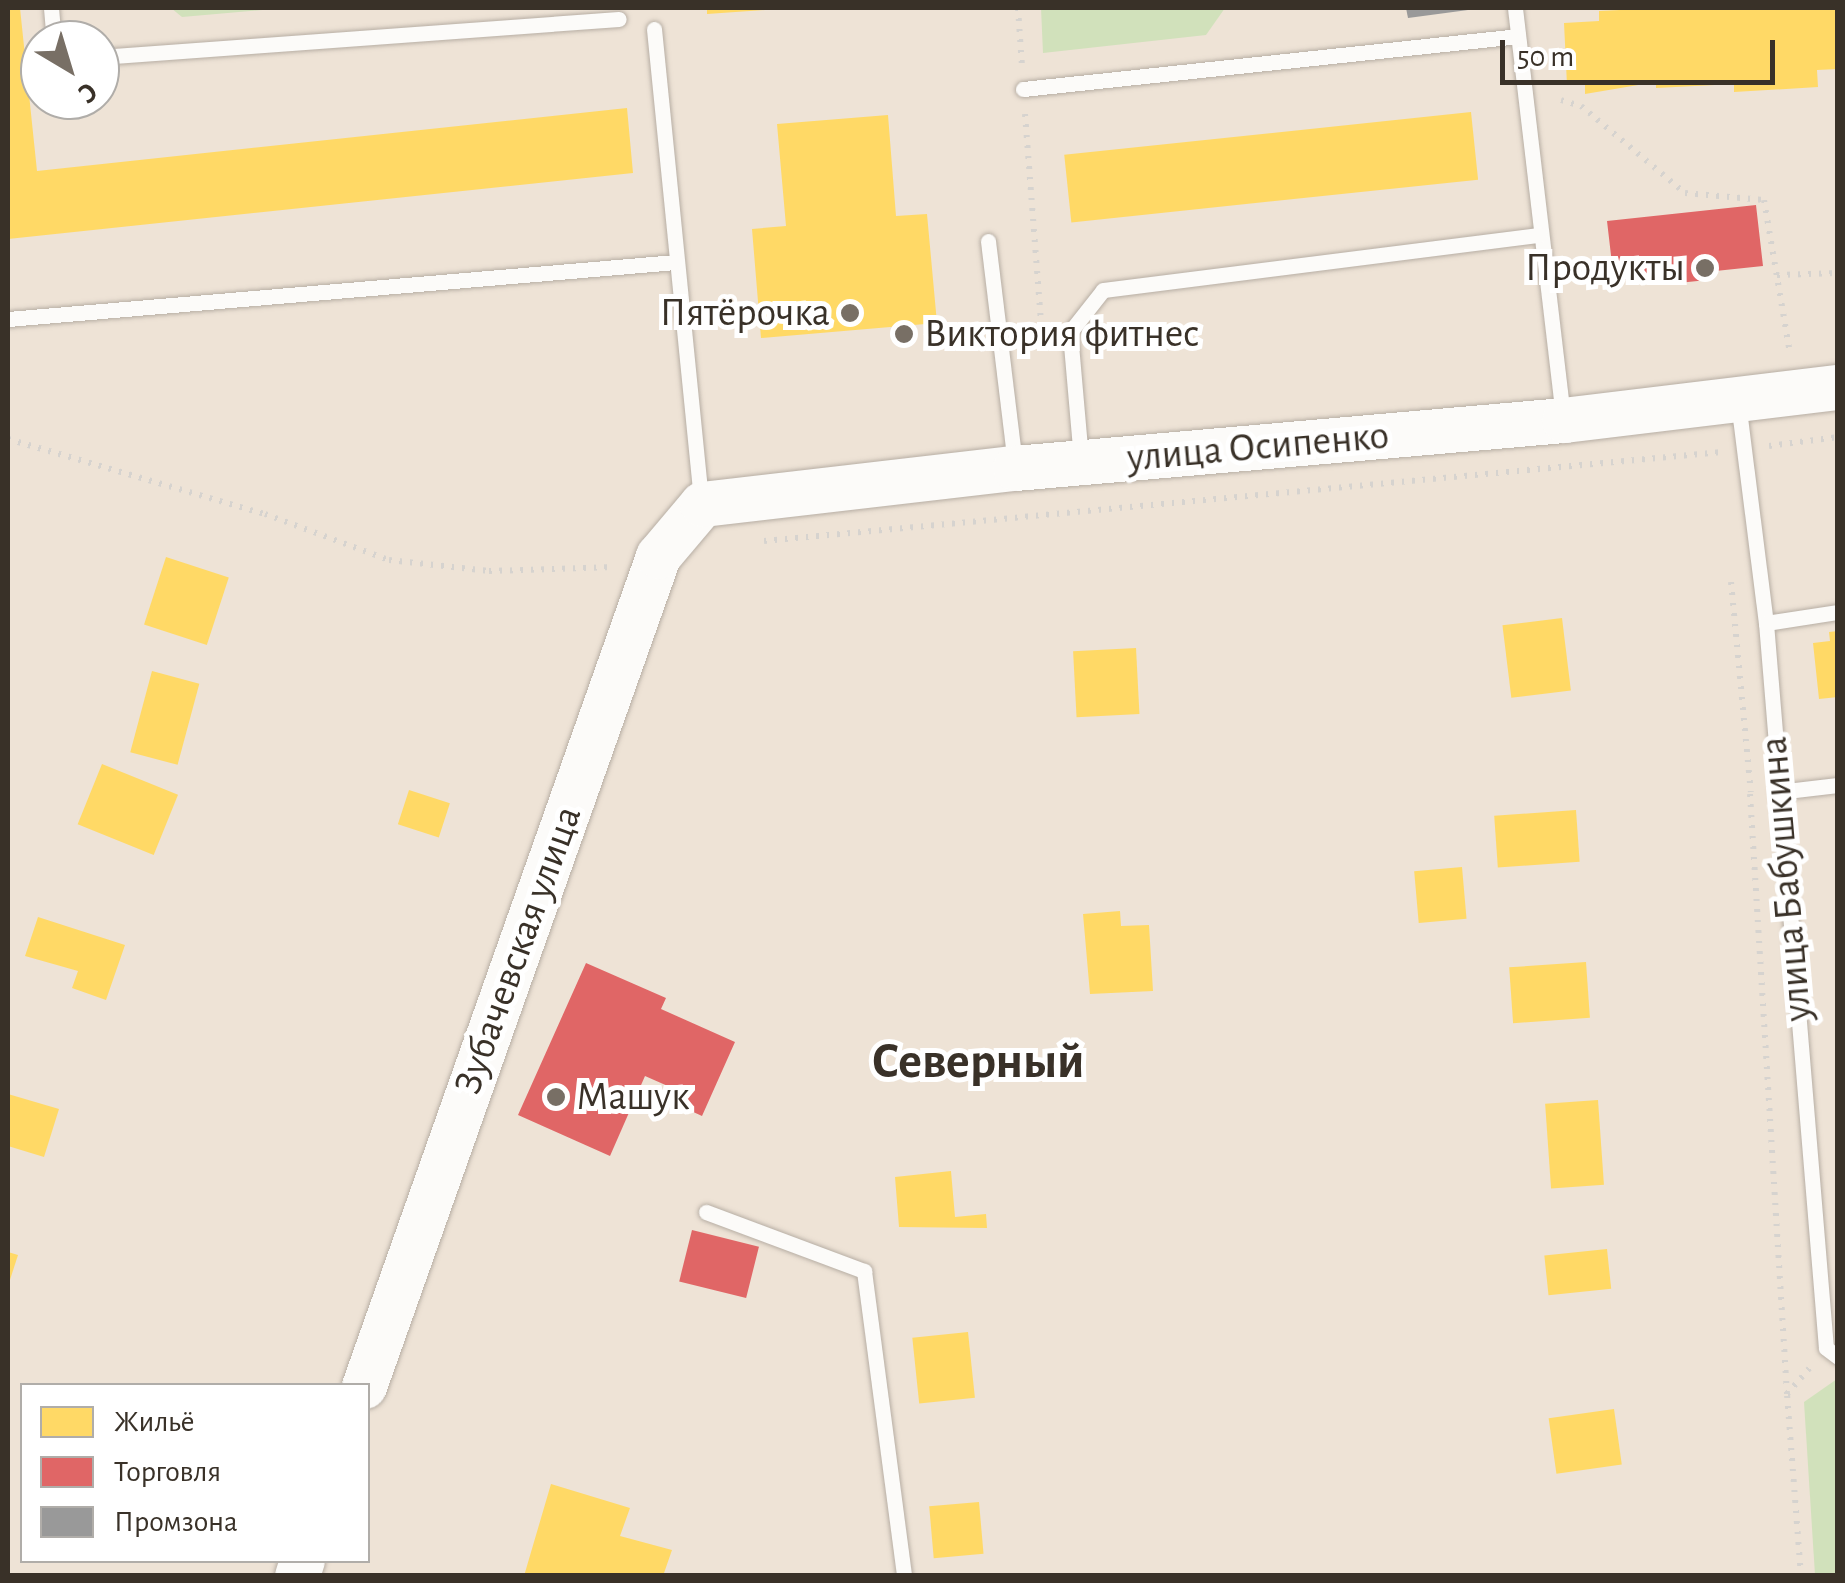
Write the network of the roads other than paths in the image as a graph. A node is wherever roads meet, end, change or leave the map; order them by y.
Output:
1 (1515, 8) edge
2 (619, 19) dead end
3 (654, 29) dead end
4 (1518, 36) junction
5 (120, 56) edge
6 (1023, 90) road end
7 (1540, 235) junction
8 (988, 241) dead end
9 (676, 262) junction
10 (8, 319) edge
11 (1838, 387) edge
12 (1737, 398) junction
13 (1564, 420) junction
14 (1082, 463) junction
15 (1015, 468) junction
16 (693, 512) junction
17 (1838, 612) edge
18 (1766, 622) junction
19 (1838, 785) edge
20 (1778, 792) junction
21 (706, 1212) dead end
22 (1832, 1352) edge
23 (365, 1383) edge
24 (904, 1576) edge

1 - 4 lane
2 - 5 lane
3 - 9 lane
4 - 6 lane
4 - 7 lane
7 - 13 lane
7 - 14 lane
8 - 15 lane
9 - 10 lane
9 - 16 lane
11 - 12 street, улица Осипенко
12 - 13 street, улица Осипенко
12 - 18 lane, улица Бабушкина
13 - 14 street, улица Осипенко
14 - 15 street, улица Осипенко
15 - 16 street, улица Осипенко
16 - 23 street, Зубачевская улица
17 - 18 lane
18 - 20 lane, улица Бабушкина
19 - 20 lane
20 - 22 lane, улица Бабушкина
21 - 24 lane

